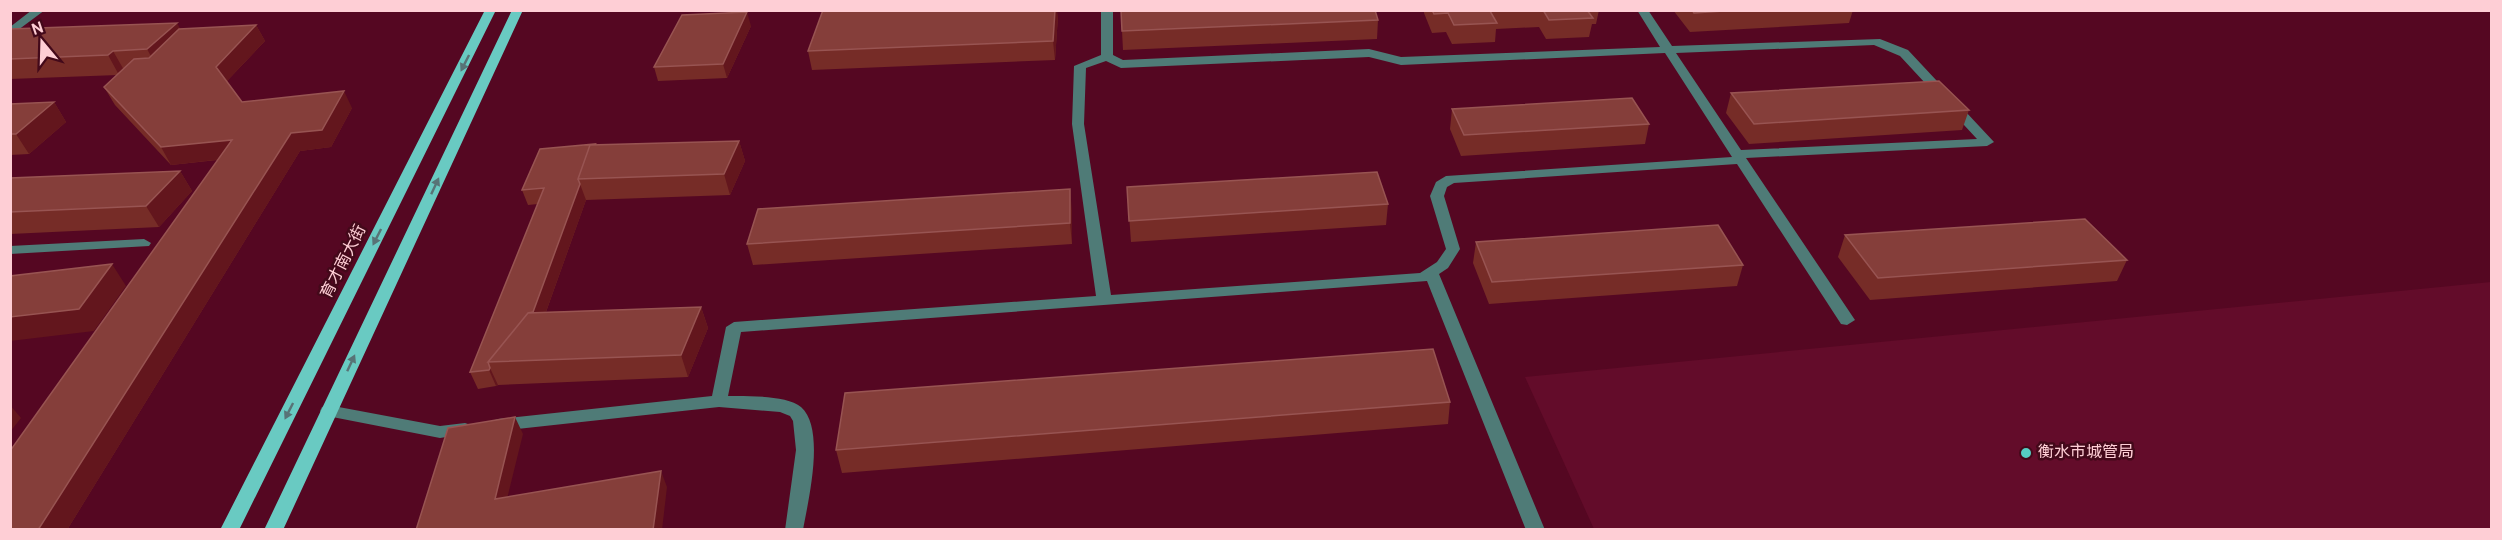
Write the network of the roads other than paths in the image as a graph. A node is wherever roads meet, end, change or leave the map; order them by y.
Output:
1 (40, 10) edge
2 (491, 10) edge
3 (518, 10) edge
4 (1107, 10) edge
5 (1642, 10) edge
6 (10, 33) edge
7 (1668, 50) junction
8 (1107, 57) junction
9 (1739, 157) junction
10 (144, 243) dead end
11 (10, 250) edge
12 (1431, 273) junction
13 (1104, 299) junction
14 (1847, 320) dead end
15 (719, 401) junction
16 (328, 411) junction
17 (229, 530) edge
18 (273, 530) edge
19 (794, 530) edge
20 (1536, 530) edge

1 - 6 lane
2 -> 17 main road, 育才南大街
16 -> 3 main road
4 - 8 lane
5 - 7 lane
7 - 8 lane
7 - 9 lane
7 - 9 lane
8 - 13 lane
9 - 12 lane
9 - 14 lane
10 - 11 lane
12 - 13 lane
12 - 20 lane
13 - 15 lane
15 - 16 lane
15 - 19 lane
16 - 18 main road

